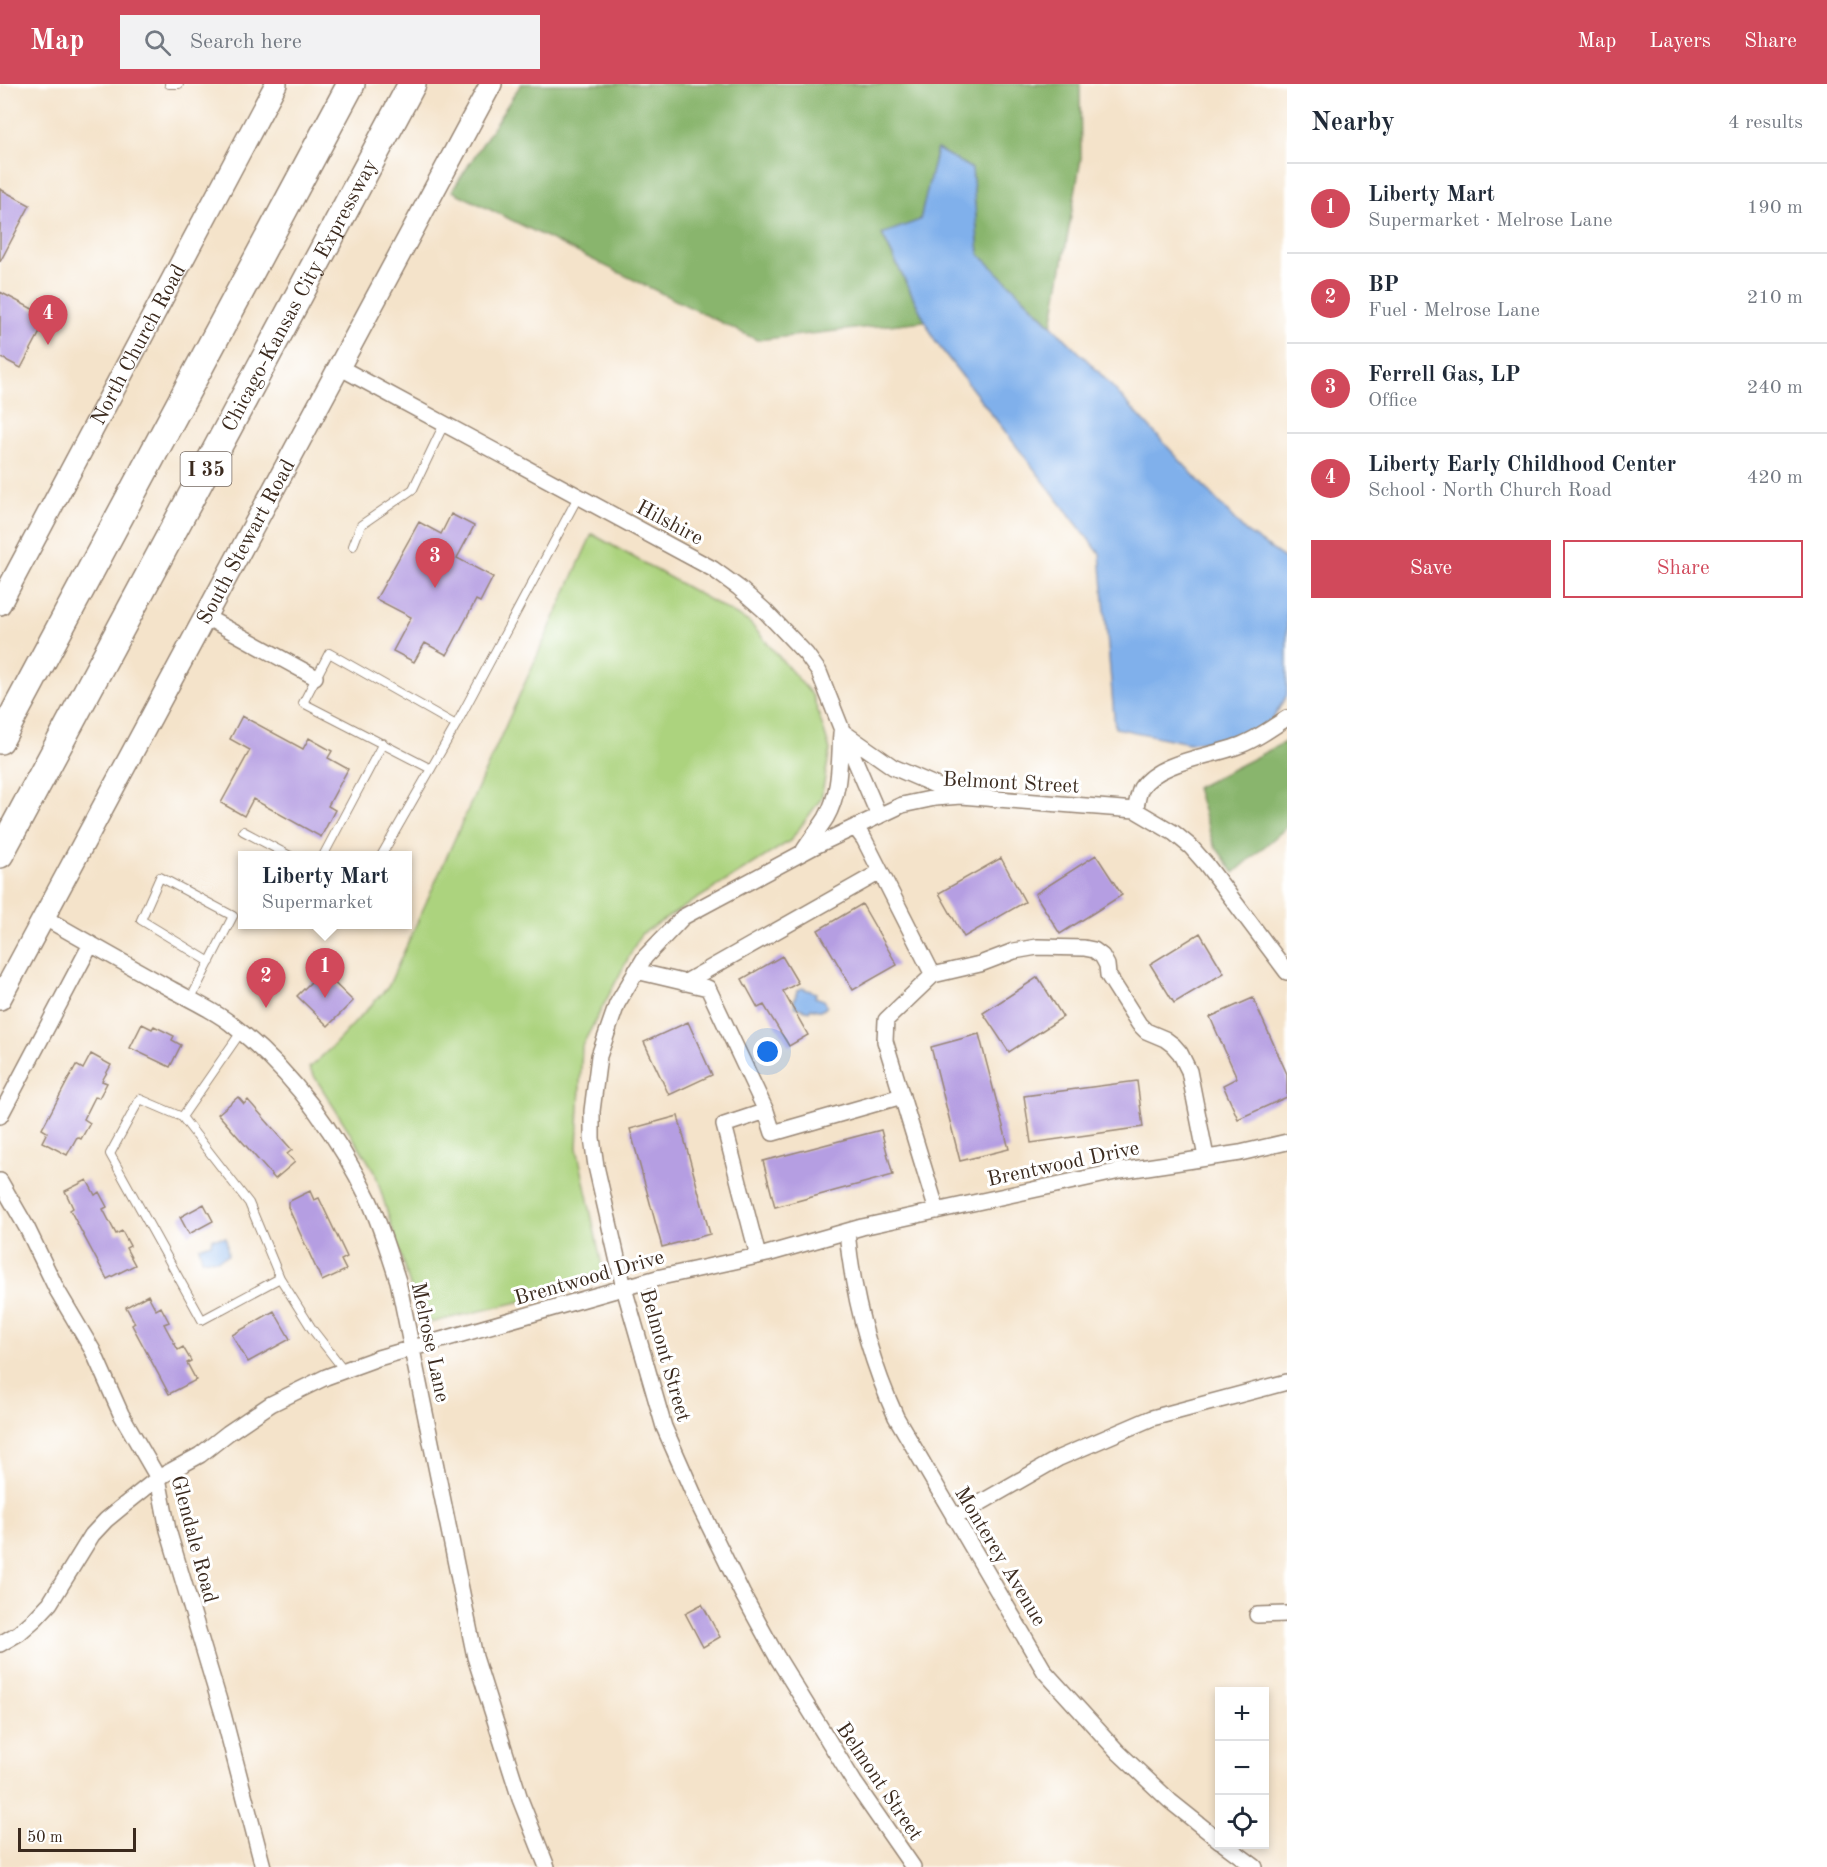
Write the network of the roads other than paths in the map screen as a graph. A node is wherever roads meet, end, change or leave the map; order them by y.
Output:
1 (169, 84) edge
2 (179, 84) edge
3 (276, 84) edge
4 (351, 84) edge
5 (412, 84) edge
6 (491, 84) edge
7 (339, 367) junction
8 (444, 424) junction
9 (578, 497) junction
10 (352, 546) dead end
11 (0, 604) edge
12 (206, 618) junction
13 (315, 677) junction
14 (1287, 718) edge
15 (456, 726) junction
16 (842, 730) junction
17 (0, 740) edge
18 (383, 743) junction
19 (430, 769) junction
20 (961, 796) junction
21 (1135, 810) junction
22 (879, 816) junction
23 (855, 827) junction
24 (243, 831) dead end
25 (282, 851) edge
26 (325, 851) edge
27 (383, 851) edge
28 (801, 853) junction
29 (0, 854) edge
30 (880, 872) junction
31 (45, 918) junction
32 (91, 944) junction
33 (210, 962) junction
34 (636, 971) junction
35 (1287, 972) edge
36 (933, 975) junction
37 (684, 983) junction
38 (0, 999) edge
39 (190, 1000) junction
40 (241, 1032) junction
41 (902, 1096) junction
42 (766, 1112) junction
43 (0, 1116) edge
44 (182, 1117) junction
45 (1287, 1142) edge
46 (1206, 1157) junction
47 (0, 1180) edge
48 (937, 1211) junction
49 (847, 1232) junction
50 (758, 1256) junction
51 (280, 1278) junction
52 (624, 1288) junction
53 (412, 1350) junction
54 (345, 1370) junction
55 (1287, 1382) edge
56 (158, 1478) junction
57 (954, 1518) junction
58 (1287, 1614) edge
59 (1257, 1616) dead end
60 (0, 1644) edge
61 (1215, 1837) edge
62 (1230, 1849) edge
63 (263, 1867) edge
64 (547, 1867) edge
65 (914, 1867) edge
66 (1255, 1867) edge

1 - 2 lane
3 - 11 street, North Church Road
4 - 17 highway, I 35
5 - 29 highway, Chicago-Kansas City Expressway / I 35
6 - 7 street, South Stewart Road
7 - 8 street, Hilshire
7 - 12 street, South Stewart Road
8 - 9 street, Hilshire
8 - 10 lane
9 - 15 lane
9 - 16 street, Hilshire
12 - 13 street
12 - 31 street, South Stewart Road
13 - 15 lane
13 - 18 lane
14 - 21 street
15 - 19 lane
16 - 20 street
16 - 22 street, Hilshire
16 - 28 street, Belmont Street
18 - 19 lane
18 - 26 lane
19 - 27 lane
20 - 21 street, Belmont Street
20 - 22 street, Belmont Street
21 - 35 street
22 - 23 street, Belmont Street
23 - 28 street, Belmont Street
23 - 30 street
24 - 25 lane
28 - 34 street, Belmont Street
30 - 36 street
30 - 37 street
31 - 32 street, Melrose Lane
31 - 38 street, South Stewart Road
32 - 39 street, Melrose Lane
32 - 43 street
33 - 33 lane
33 - 39 lane
34 - 37 street
34 - 52 street, Belmont Street
36 - 41 street
36 - 46 street
37 - 42 street
39 - 40 street, Melrose Lane
40 - 44 lane
40 - 53 street, Melrose Lane
41 - 42 street
41 - 48 street
42 - 50 street
44 - 51 lane
44 - 51 lane
45 - 46 street, Brentwood Drive
46 - 48 street, Brentwood Drive
47 - 56 street, Glendale Road
48 - 49 street, Brentwood Drive
49 - 50 street, Brentwood Drive
49 - 57 street, Monterey Avenue
50 - 52 street, Brentwood Drive
51 - 54 lane
52 - 53 street, Brentwood Drive
52 - 65 street, Belmont Street
53 - 54 street, Brentwood Drive
53 - 64 street, Melrose Lane
54 - 56 street, Brentwood Drive
55 - 57 street
56 - 60 street, Brentwood Drive
56 - 63 street, Glendale Road
57 - 61 street, Monterey Avenue
58 - 59 street
62 - 66 street

